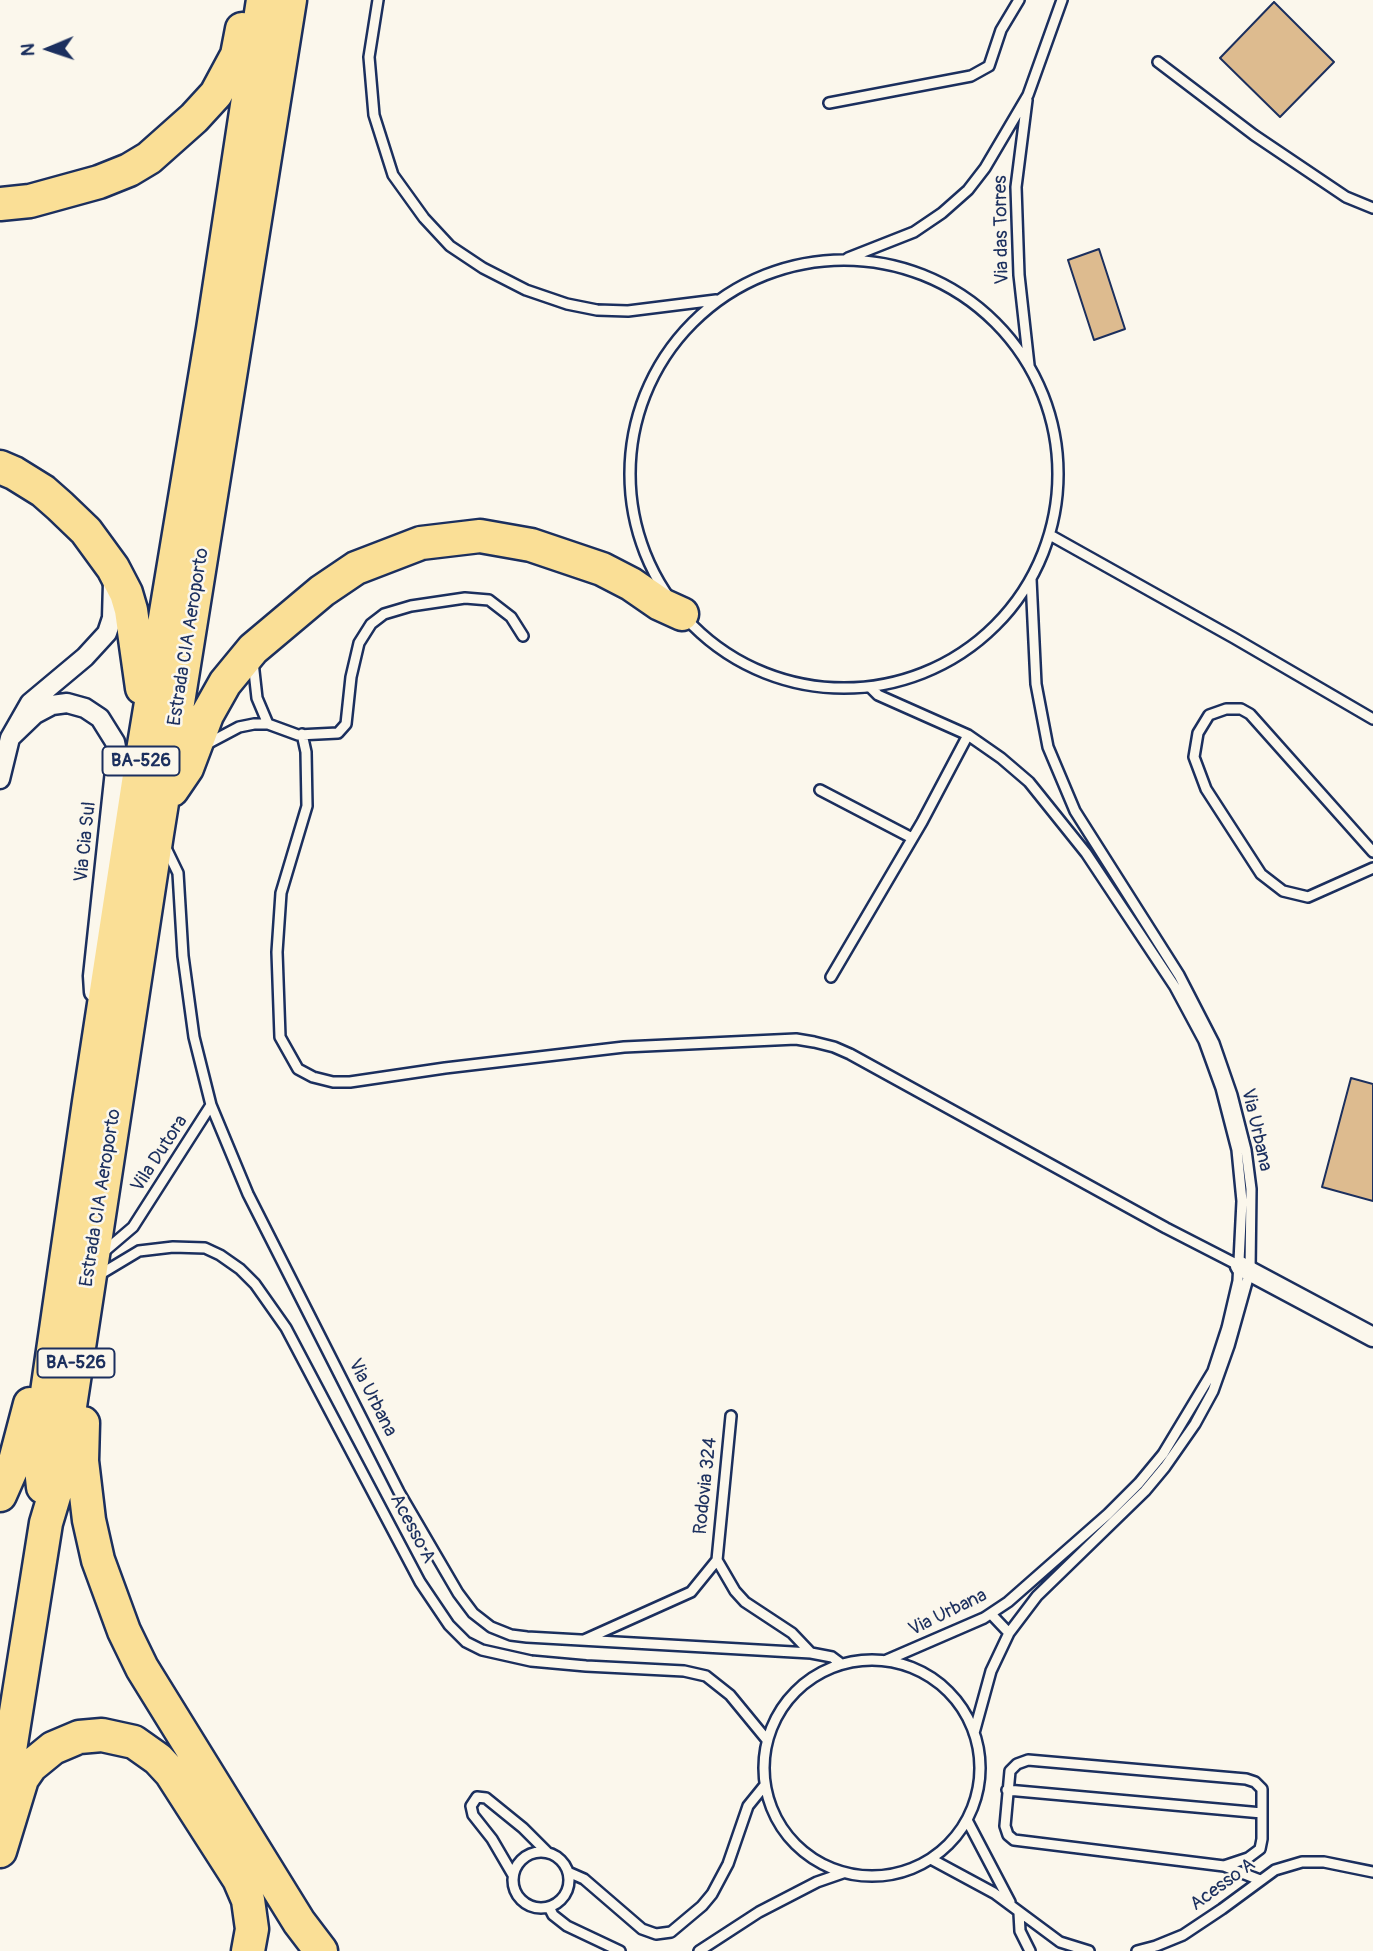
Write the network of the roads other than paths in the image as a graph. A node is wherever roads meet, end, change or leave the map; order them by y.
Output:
1 (247, 0) edge
2 (263, 0) edge
3 (290, 0) edge
4 (306, 0) edge
5 (378, 0) edge
6 (1019, 0) edge
7 (1062, 0) edge
8 (1158, 62) dead end
9 (1028, 95) junction
10 (829, 103) dead end
11 (272, 117) junction
12 (0, 204) edge
13 (1373, 208) edge
14 (847, 258) junction
15 (718, 300) junction
16 (1029, 365) junction
17 (0, 467) edge
18 (1049, 535) junction
19 (113, 568) junction
20 (1031, 578) junction
21 (682, 614) junction
22 (523, 636) dead end
23 (253, 649) junction
24 (870, 687) junction
25 (1373, 719) edge
26 (148, 721) junction
27 (268, 724) junction
28 (302, 734) junction
29 (968, 735) junction
30 (10, 738) junction
31 (194, 751) junction
32 (0, 779) edge
33 (820, 790) dead end
34 (159, 820) junction
35 (912, 838) junction
36 (1373, 852) edge
37 (1373, 868) edge
38 (831, 977) dead end
39 (99, 1038) junction
40 (89, 1101) junction
41 (211, 1105) junction
42 (101, 1202) junction
43 (105, 1261) junction
44 (1245, 1268) junction
45 (1373, 1337) edge
46 (731, 1416) dead end
47 (0, 1494) edge
48 (46, 1523) junction
49 (717, 1560) junction
50 (990, 1614) junction
51 (1009, 1633) junction
52 (581, 1642) junction
53 (811, 1653) junction
54 (887, 1660) junction
55 (840, 1664) junction
56 (974, 1733) junction
57 (767, 1740) junction
58 (765, 1785) junction
59 (1007, 1790) junction
60 (0, 1811) edge
61 (1262, 1813) junction
62 (967, 1820) junction
63 (0, 1851) edge
64 (547, 1852) junction
65 (931, 1859) junction
66 (1224, 1866) junction
67 (568, 1872) junction
68 (1373, 1872) edge
69 (843, 1873) junction
70 (513, 1875) junction
71 (1260, 1880) junction
72 (549, 1907) junction
73 (1015, 1910) junction
74 (248, 1951) edge
75 (321, 1951) edge
76 (620, 1951) edge
77 (699, 1951) edge
78 (1030, 1951) edge
79 (1089, 1951) edge
80 (1137, 1951) edge

1 - 12 highway
2 - 26 highway, Estrada CIA Aeroporto / BA-526
3 - 11 highway, Estrada CIA Aeroporto / BA-526
4 - 11 highway
5 - 15 lane
6 - 10 lane
7 - 9 lane, Via das Torres
8 - 13 lane
9 - 14 lane, Via das Torres
9 - 16 lane, Via das Torres
11 - 34 highway, Estrada CIA Aeroporto / BA-526
14 - 15 lane
14 - 16 lane
15 - 21 lane
16 - 18 lane
17 - 19 highway
18 - 20 lane
18 - 25 lane
19 - 26 highway
19 - 30 street
20 - 24 lane
20 - 44 lane, Via Urbana
21 - 23 highway
21 - 24 lane
22 - 28 lane
23 - 27 lane
23 - 31 highway
24 - 29 lane, Via Urbana
26 - 39 highway, Estrada CIA Aeroporto / BA-526
27 - 28 lane
27 - 31 lane
28 - 44 lane
29 - 35 lane
29 - 44 lane, Via Urbana
30 - 32 street
30 - 39 street, Via Cia Sul
31 - 34 highway
33 - 35 lane
34 - 41 lane, Via Urbana
34 - 42 highway, Estrada CIA Aeroporto / BA-526
35 - 38 lane
36 - 37 lane
39 - 40 highway, Estrada CIA Aeroporto / BA-526
40 - 47 highway
40 - 48 highway, Estrada CIA Aeroporto / BA-526
41 - 43 lane, Vila Dutora
41 - 52 lane, Via Urbana
42 - 43 highway
42 - 48 highway, Estrada CIA Aeroporto / BA-526
43 - 57 lane, Acesso A
43 - 75 highway
44 - 45 street
44 - 50 lane, Via Urbana
44 - 51 lane, Via Urbana
46 - 49 lane, Rodovia 324
48 - 60 highway, Estrada CIA Aeroporto / BA-526
49 - 52 lane
49 - 53 lane
50 - 51 lane
50 - 54 lane, Via Urbana
51 - 56 lane, Via Urbana
52 - 53 lane, Via Urbana
53 - 55 lane, Via Urbana
54 - 55 lane
54 - 56 lane
55 - 57 lane
56 - 62 lane
57 - 58 lane
58 - 67 lane
58 - 69 lane
59 - 61 lane
59 - 61 lane
59 - 66 lane
61 - 66 lane
62 - 65 lane
62 - 73 lane
63 - 74 highway
64 - 67 lane
64 - 70 lane
64 - 70 lane
65 - 69 lane
65 - 73 lane
66 - 71 lane
67 - 72 lane
68 - 71 lane, Acesso A
69 - 77 lane
70 - 72 lane
71 - 80 lane, Acesso A
72 - 76 lane
73 - 78 lane
73 - 79 lane

